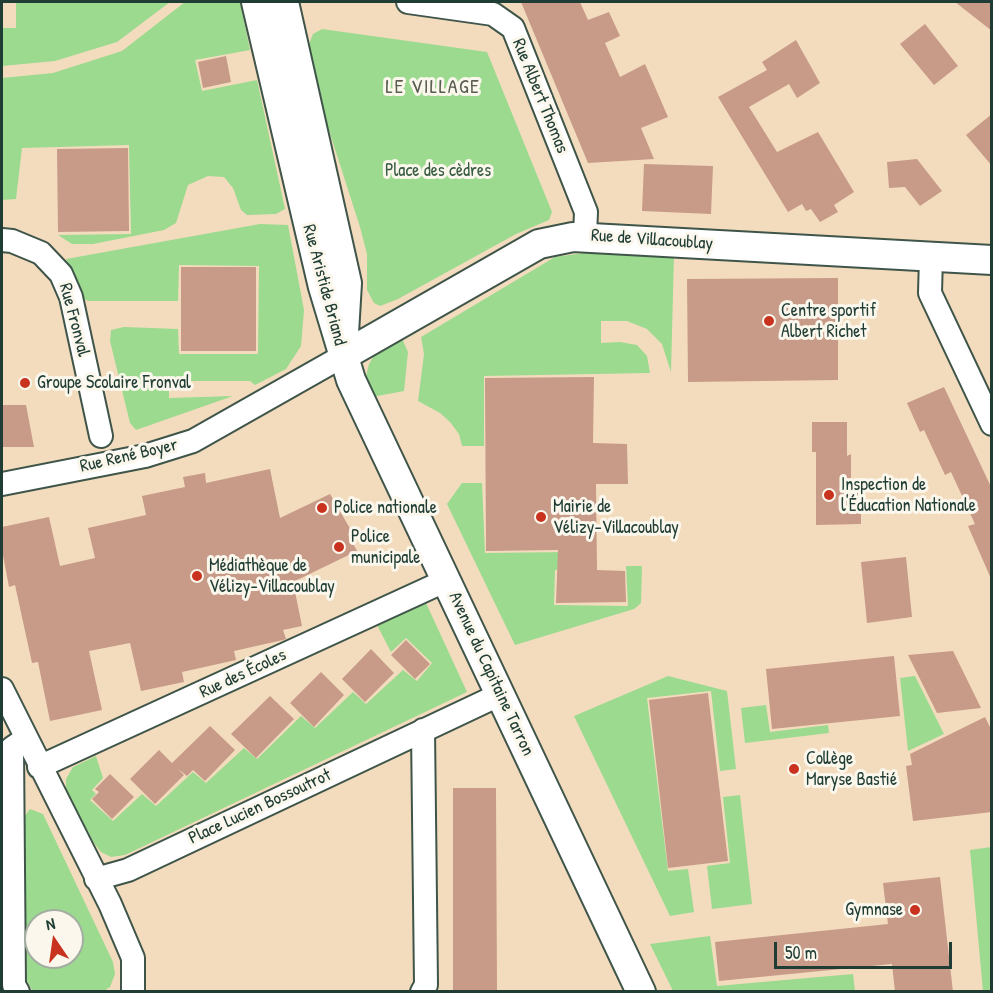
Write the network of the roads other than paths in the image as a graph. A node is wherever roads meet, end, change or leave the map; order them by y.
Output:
1 (256, 2) edge
2 (284, 2) edge
3 (408, 2) edge
4 (585, 235) junction
5 (2, 240) edge
6 (930, 257) junction
7 (992, 260) edge
8 (343, 356) junction
9 (992, 424) edge
10 (101, 436) dead end
11 (2, 484) edge
12 (447, 580) junction
13 (2, 689) edge
14 (501, 694) junction
15 (423, 730) junction
16 (24, 739) junction
17 (39, 767) junction
18 (96, 879) junction
19 (18, 992) edge
20 (133, 992) edge
21 (422, 992) edge
22 (641, 992) edge

1 - 8 street, Rue Aristide Briand
2 - 8 street, Rue Aristide Briand
3 - 4 street, Rue Albert Thomas
4 - 6 street, Rue de Villacoublay
4 - 8 street, Rue de Villacoublay
5 - 10 street, Rue Fronval
6 - 7 street, Rue de Villacoublay
6 - 9 street
8 - 11 street, Rue René Boyer
8 - 12 street, Avenue du Capitaine Tarron
12 - 14 street, Avenue du Capitaine Tarron
12 - 17 street, Rue des Écoles
13 - 16 street
14 - 15 street, Place Lucien Bossoutrot
14 - 22 street, Avenue du Capitaine Tarron
15 - 18 street, Place Lucien Bossoutrot
15 - 21 street
16 - 17 street
16 - 19 street
17 - 18 street
18 - 20 street

